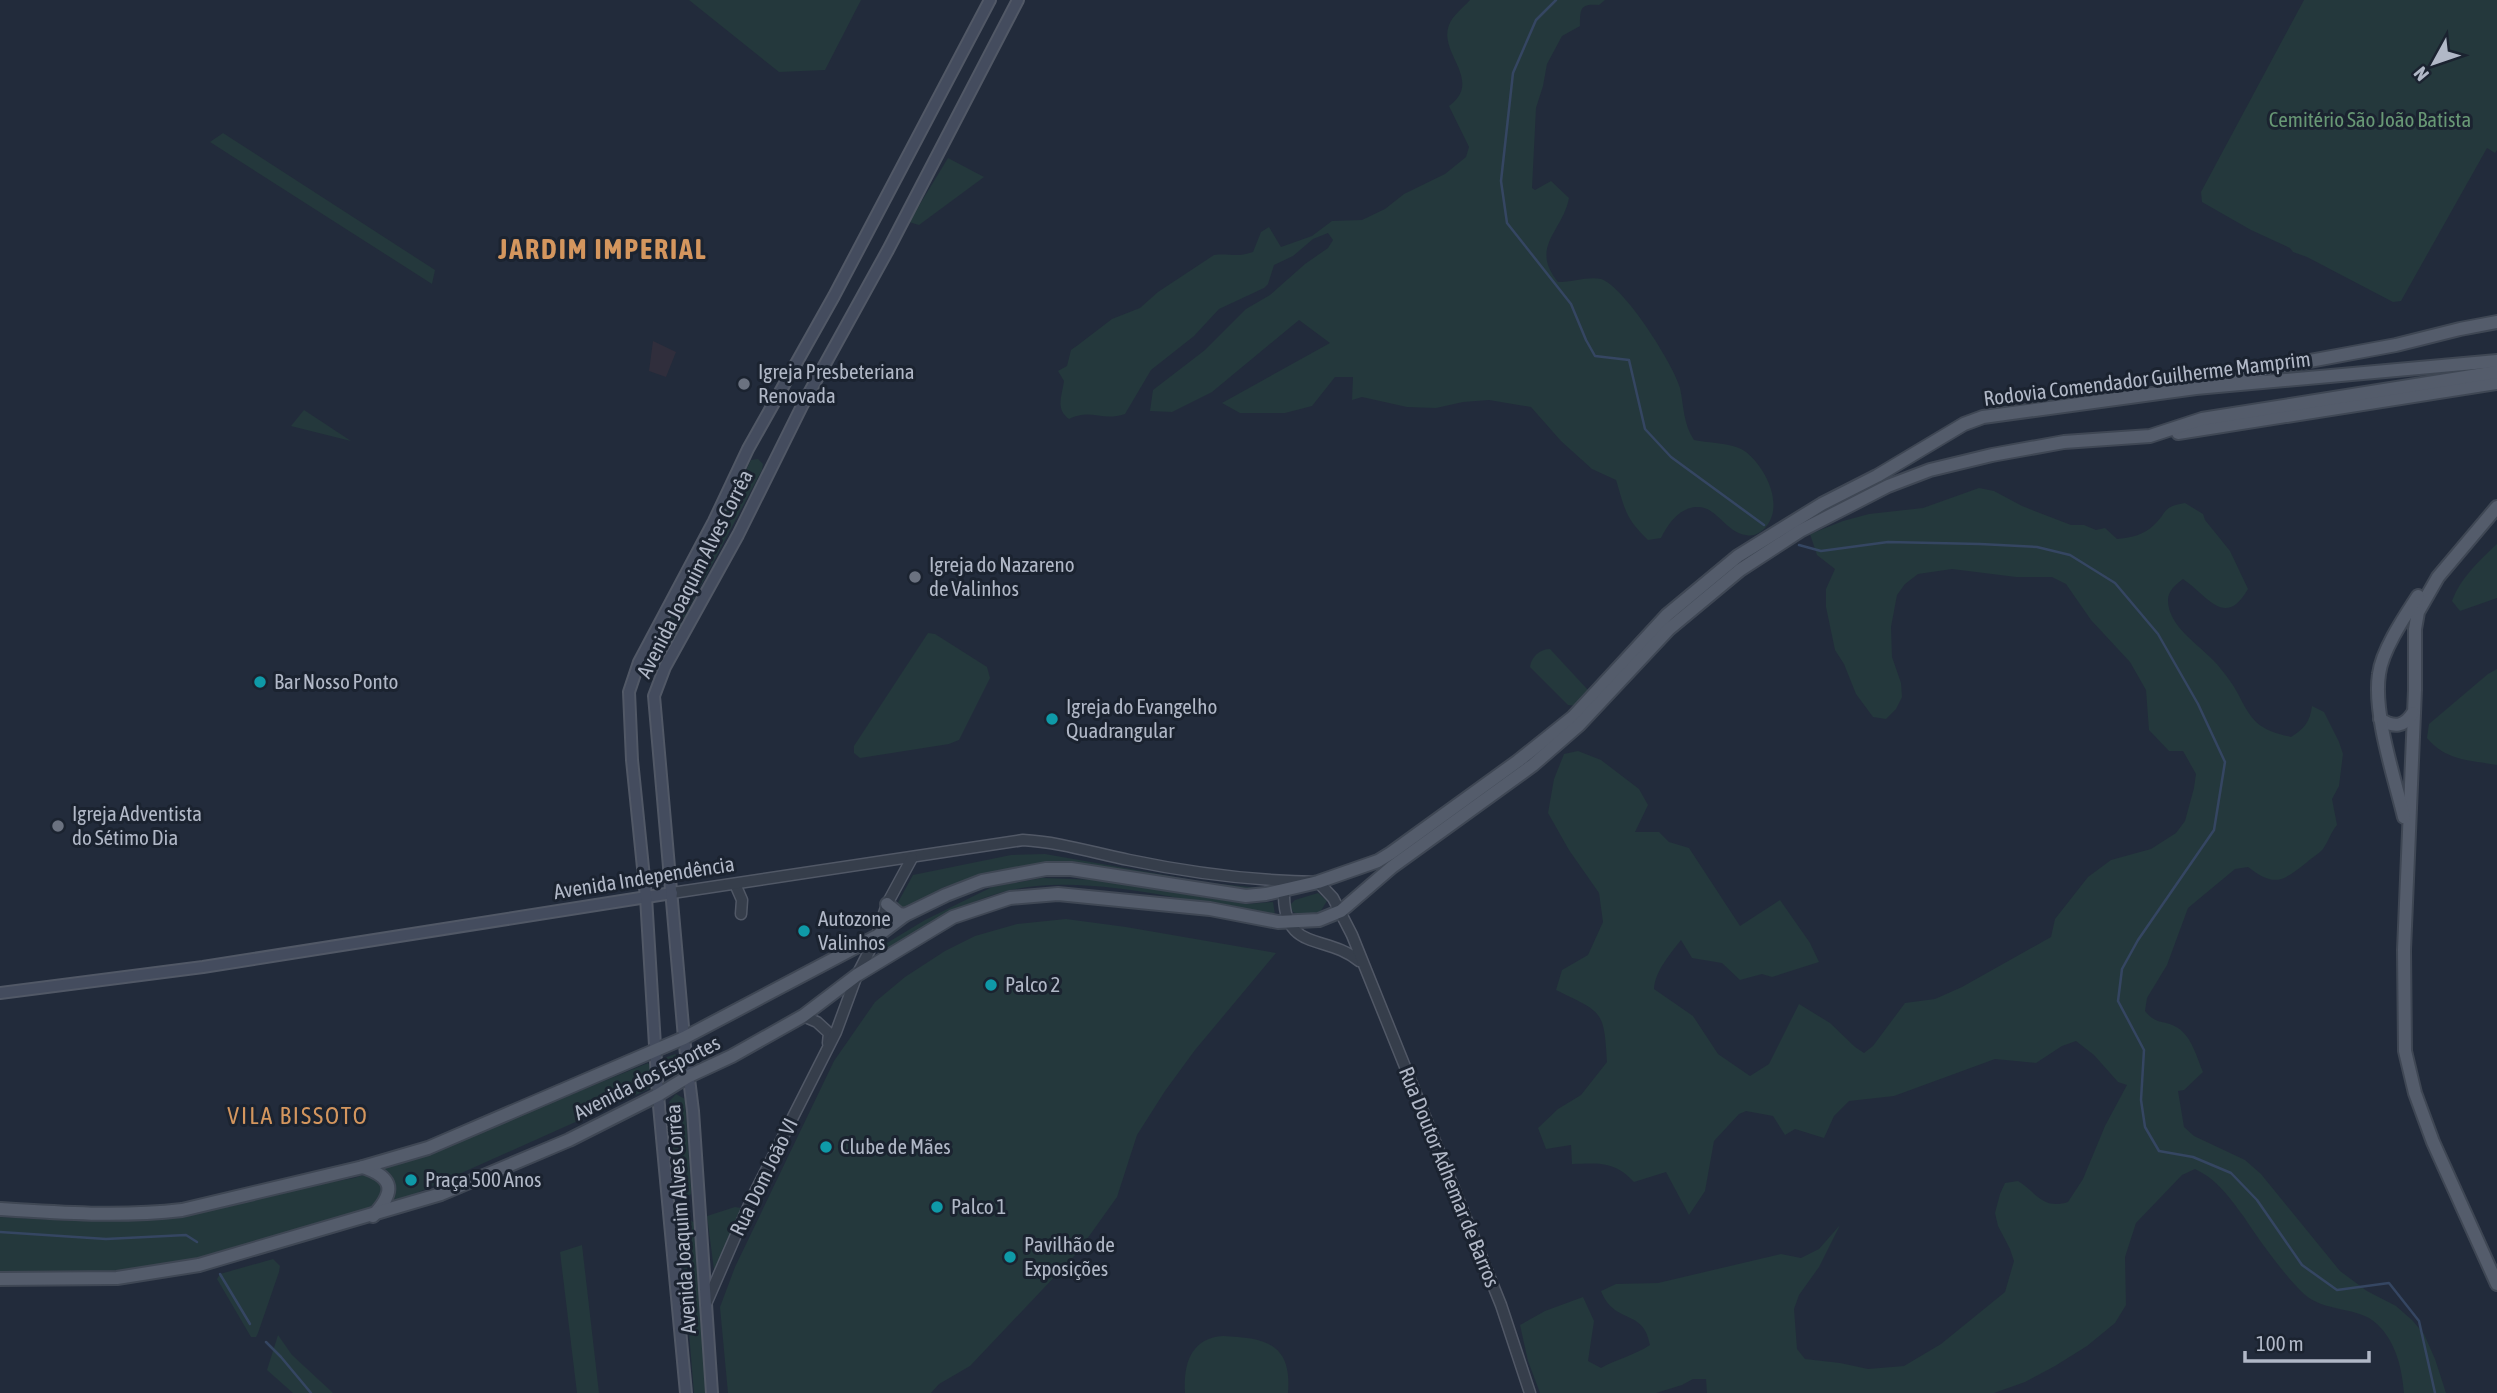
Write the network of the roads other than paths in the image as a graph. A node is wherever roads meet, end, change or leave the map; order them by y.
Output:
1 (989, 0) edge
2 (1018, 0) edge
3 (2497, 322) edge
4 (2497, 361) edge
5 (2497, 372) edge
6 (2497, 383) edge
7 (2196, 388) junction
8 (2150, 436) junction
9 (2497, 507) edge
10 (2413, 713) junction
11 (2380, 719) junction
12 (2408, 835) junction
13 (912, 858) junction
14 (1318, 882) junction
15 (735, 884) junction
16 (1288, 886) junction
17 (672, 893) junction
18 (646, 897) junction
19 (887, 904) junction
20 (1341, 911) junction
21 (741, 914) dead end
22 (905, 915) junction
23 (1290, 923) junction
24 (1352, 935) junction
25 (877, 936) junction
26 (1339, 948) junction
27 (844, 953) junction
28 (1362, 963) junction
29 (857, 975) junction
30 (0, 993) edge
31 (803, 1016) junction
32 (684, 1038) junction
33 (656, 1049) junction
34 (827, 1052) junction
35 (689, 1076) junction
36 (658, 1095) junction
37 (363, 1167) junction
38 (0, 1209) edge
39 (373, 1216) junction
40 (0, 1279) edge
41 (2497, 1284) edge
42 (706, 1304) junction
43 (686, 1393) edge
44 (712, 1393) edge
45 (1530, 1393) edge

1 - 18 main road, Avenida Joaquim Alves Corrêa
2 - 17 main road, Avenida Joaquim Alves Corrêa
3 - 7 main road
4 - 7 main road, Rodovia Comendador Guilherme Mamprim
5 - 8 main road, Rodovia Comendador Guilherme Mamprim
6 - 8 main road
7 - 14 main road, Rodovia Comendador Guilherme Mamprim
8 - 20 main road, Rodovia Comendador Guilherme Mamprim
9 - 10 main road
9 - 11 main road
10 - 11 main road
10 - 12 main road
11 - 12 main road
12 - 41 main road
13 - 15 street, Avenida Independência
13 - 16 street, Avenida Independência
13 - 19 street, Rua Dom João VI
14 - 16 main road, Rodovia Comendador Guilherme Mamprim
14 - 20 street, Rua Doutor Adhemar de Barros
15 - 17 street, Avenida Independência
15 - 21 street
16 - 22 main road, Avenida dos Esportes
16 - 23 street
17 - 18 main road, Avenida Independência
17 - 32 main road, Avenida Joaquim Alves Corrêa
18 - 30 main road, Avenida Independência
18 - 33 main road, Avenida Joaquim Alves Corrêa
19 - 22 main road
19 - 25 street, Rua Dom João VI
20 - 23 main road, Rodovia Comendador Guilherme Mamprim
20 - 24 street, Rua Doutor Adhemar de Barros
22 - 25 main road, Avenida dos Esportes
23 - 26 street
23 - 29 main road, Avenida dos Esportes
24 - 26 street
24 - 28 street, Rua Doutor Adhemar de Barros
25 - 27 main road, Avenida dos Esportes
25 - 29 street, Rua Dom João VI
26 - 28 street
27 - 29 main road
27 - 32 main road, Avenida dos Esportes
28 - 45 street, Rua Doutor Adhemar de Barros
29 - 31 main road, Avenida dos Esportes
29 - 34 street, Rua Dom João VI
31 - 34 street
31 - 35 main road, Avenida dos Esportes
32 - 33 main road, Avenida dos Esportes
32 - 35 main road, Avenida Joaquim Alves Corrêa
33 - 36 main road, Avenida Joaquim Alves Corrêa
33 - 37 main road, Avenida dos Esportes
34 - 42 street, Rua Dom João VI
35 - 36 main road, Avenida dos Esportes
35 - 42 main road, Avenida Joaquim Alves Corrêa
36 - 39 main road, Avenida dos Esportes
36 - 43 main road, Avenida Joaquim Alves Corrêa
37 - 38 main road, Avenida dos Esportes
37 - 39 main road
39 - 40 main road, Avenida dos Esportes
42 - 44 main road, Avenida Joaquim Alves Corrêa

